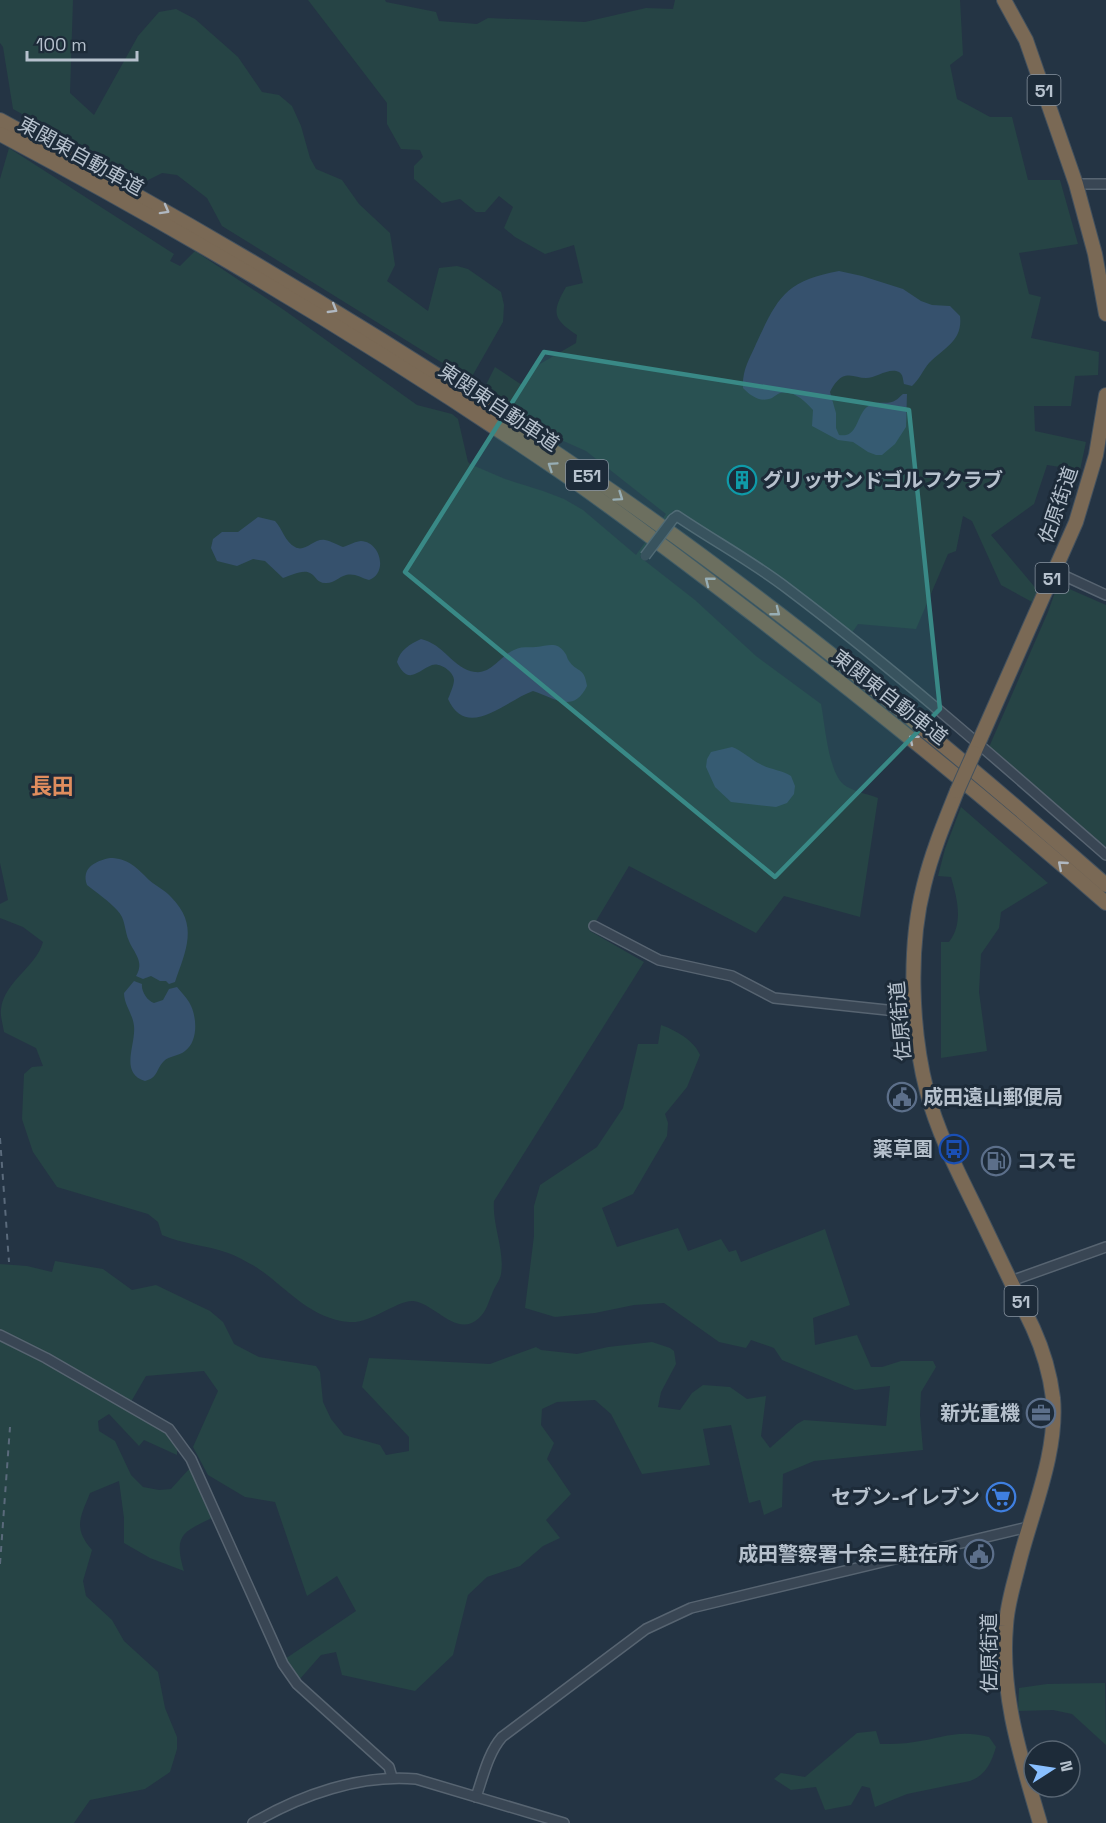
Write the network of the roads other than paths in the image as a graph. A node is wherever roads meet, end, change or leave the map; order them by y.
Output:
1 (1004, 0) edge
2 (0, 120) edge
3 (0, 134) edge
4 (1076, 184) junction
5 (1106, 184) edge
6 (1104, 292) edge
7 (1106, 314) edge
8 (1106, 395) edge
9 (645, 556) dead end
10 (1054, 571) junction
11 (1106, 595) edge
12 (976, 748) junction
13 (1106, 855) edge
14 (1106, 885) edge
15 (1106, 903) edge
16 (594, 926) dead end
17 (915, 1013) junction
18 (1106, 1247) edge
19 (1011, 1281) junction
20 (0, 1335) edge
21 (1028, 1527) junction
22 (392, 1777) junction
23 (476, 1797) junction
24 (253, 1823) edge
25 (564, 1823) edge
26 (1040, 1823) edge

1 - 4 highway, 51
2 -> 14 highway, 東関東自動車道 / E51
15 -> 3 highway, 東関東自動車道 / E51
4 - 5 street
4 - 6 highway, 51
6 - 7 highway, 51
8 - 10 highway, 佐原街道 / 51
9 - 12 street, bridge
10 - 11 street
10 - 12 highway, 佐原街道 / 51
12 - 13 street
12 - 17 highway, 佐原街道 / 51, bridge
16 - 17 street
17 - 19 highway, 佐原街道 / 51
18 - 19 street
19 - 21 highway, 佐原街道 / 51
20 - 22 street
21 - 23 street
21 - 26 highway, 佐原街道 / 51
22 - 23 street
22 - 24 street
23 - 25 street

